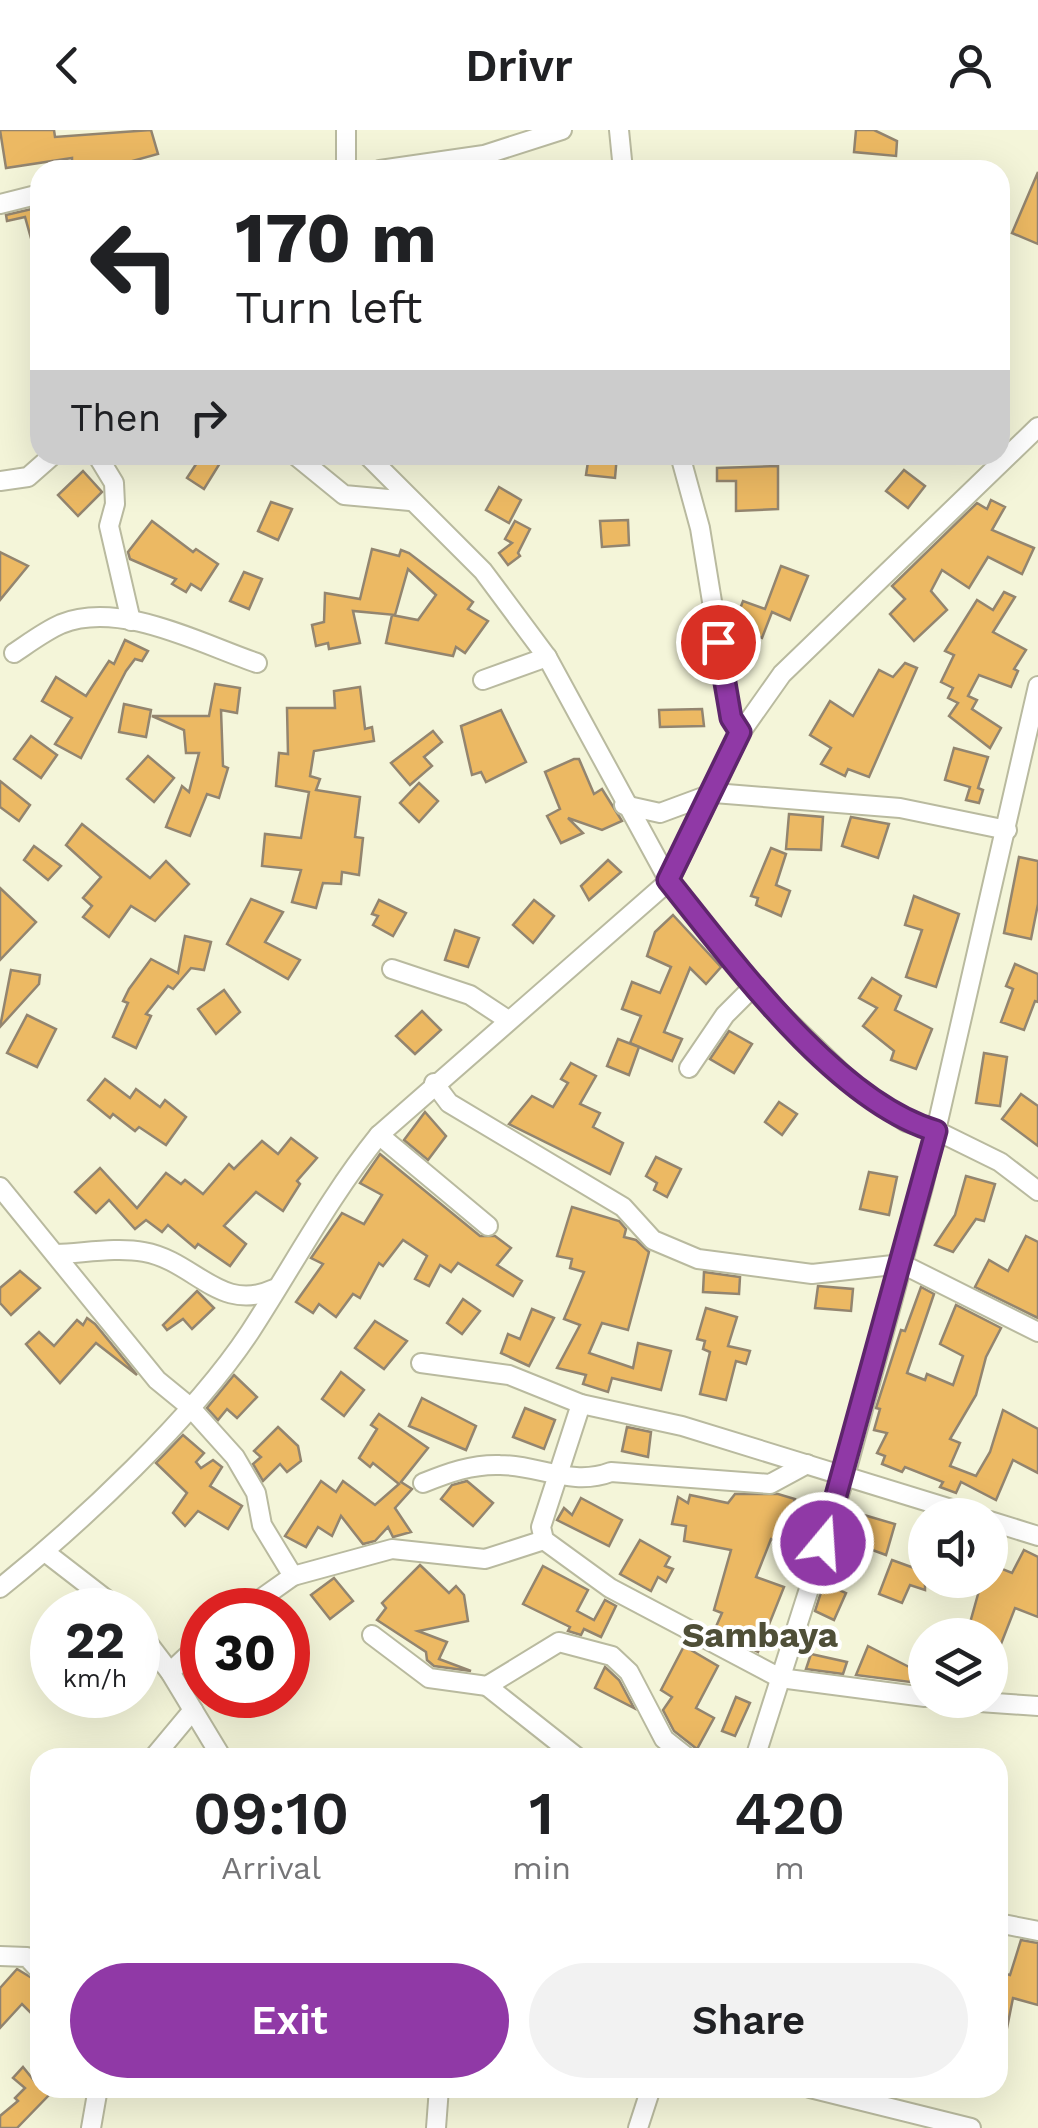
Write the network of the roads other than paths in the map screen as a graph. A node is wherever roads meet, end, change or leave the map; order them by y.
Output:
1 (346, 130) edge
2 (562, 130) edge
3 (619, 130) edge
4 (346, 160) edge
5 (445, 160) edge
6 (622, 160) edge
7 (0, 191) edge
8 (30, 196) edge
9 (0, 204) edge
10 (1038, 427) edge
11 (1010, 454) edge
12 (41, 465) edge
13 (103, 465) edge
14 (307, 465) edge
15 (376, 465) edge
16 (683, 465) edge
17 (999, 465) edge
18 (0, 481) edge
19 (410, 501) junction
20 (131, 621) junction
21 (14, 652) dead end
22 (547, 657) junction
23 (257, 663) dead end
24 (483, 680) dead end
25 (1038, 686) edge
26 (740, 732) junction
27 (714, 794) junction
28 (624, 805) junction
29 (1008, 830) junction
30 (668, 880) junction
31 (392, 969) dead end
32 (753, 986) junction
33 (508, 1020) junction
34 (689, 1068) dead end
35 (434, 1083) junction
36 (936, 1131) junction
37 (380, 1135) junction
38 (0, 1187) edge
39 (1038, 1191) edge
40 (488, 1226) dead end
41 (56, 1254) junction
42 (902, 1264) junction
43 (274, 1289) junction
44 (1038, 1332) edge
45 (421, 1364) dead end
46 (581, 1404) junction
47 (190, 1407) junction
48 (807, 1464) junction
49 (557, 1475) junction
50 (845, 1476) junction
51 (422, 1484) dead end
52 (916, 1498) edge
53 (1008, 1527) edge
54 (1038, 1536) edge
55 (544, 1540) junction
56 (45, 1552) junction
57 (293, 1576) junction
58 (0, 1588) edge
59 (92, 1588) edge
60 (276, 1588) edge
61 (372, 1635) dead end
62 (160, 1659) edge
63 (180, 1663) edge
64 (170, 1672) junction
65 (780, 1678) junction
66 (487, 1686) junction
67 (180, 1689) edge
68 (908, 1694) edge
69 (1008, 1704) edge
70 (1038, 1706) edge
71 (185, 1718) edge
72 (197, 1718) edge
73 (160, 1748) edge
74 (216, 1748) edge
75 (565, 1748) edge
76 (675, 1748) edge
77 (757, 1748) edge
78 (1008, 1925) edge
79 (1038, 1932) edge
80 (0, 1956) edge
81 (30, 1961) edge
82 (96, 2098) edge
83 (438, 2098) edge
84 (648, 2098) edge
85 (850, 2098) edge
86 (91, 2128) edge
87 (436, 2128) edge
88 (638, 2128) edge
89 (970, 2128) edge

1 - 4 street
2 - 5 street
3 - 6 street
7 - 9 street
8 - 9 street
10 - 11 street
12 - 18 street
13 - 20 street
14 - 19 street
15 - 19 street
16 - 26 street
17 - 26 street
19 - 22 street
20 - 21 street
20 - 23 street
22 - 24 street
22 - 28 street
25 - 29 street
26 - 27 street
27 - 28 street
27 - 29 street
27 - 30 street
28 - 30 street
29 - 36 street
30 - 32 street
30 - 33 street
31 - 33 street
32 - 34 street
32 - 36 street
33 - 35 street
35 - 37 street
35 - 42 street
36 - 39 street
36 - 42 street
37 - 40 street
37 - 43 street
38 - 41 street
41 - 43 street
41 - 47 street
42 - 44 street
42 - 50 street
43 - 47 street
45 - 46 street
46 - 48 street
46 - 49 street
47 - 56 street
47 - 57 street
48 - 49 street
48 - 50 street
49 - 51 street
49 - 55 street
50 - 52 street
50 - 65 street
53 - 54 street
55 - 57 street
55 - 65 street
56 - 58 street
56 - 59 street
57 - 60 street
61 - 66 street
62 - 64 street
63 - 64 street
64 - 67 street
65 - 68 street
65 - 77 street
66 - 75 street
66 - 76 street
69 - 70 street
71 - 73 street
72 - 74 street
78 - 79 street
80 - 81 street
82 - 86 street
83 - 87 street
84 - 88 street
85 - 89 street

